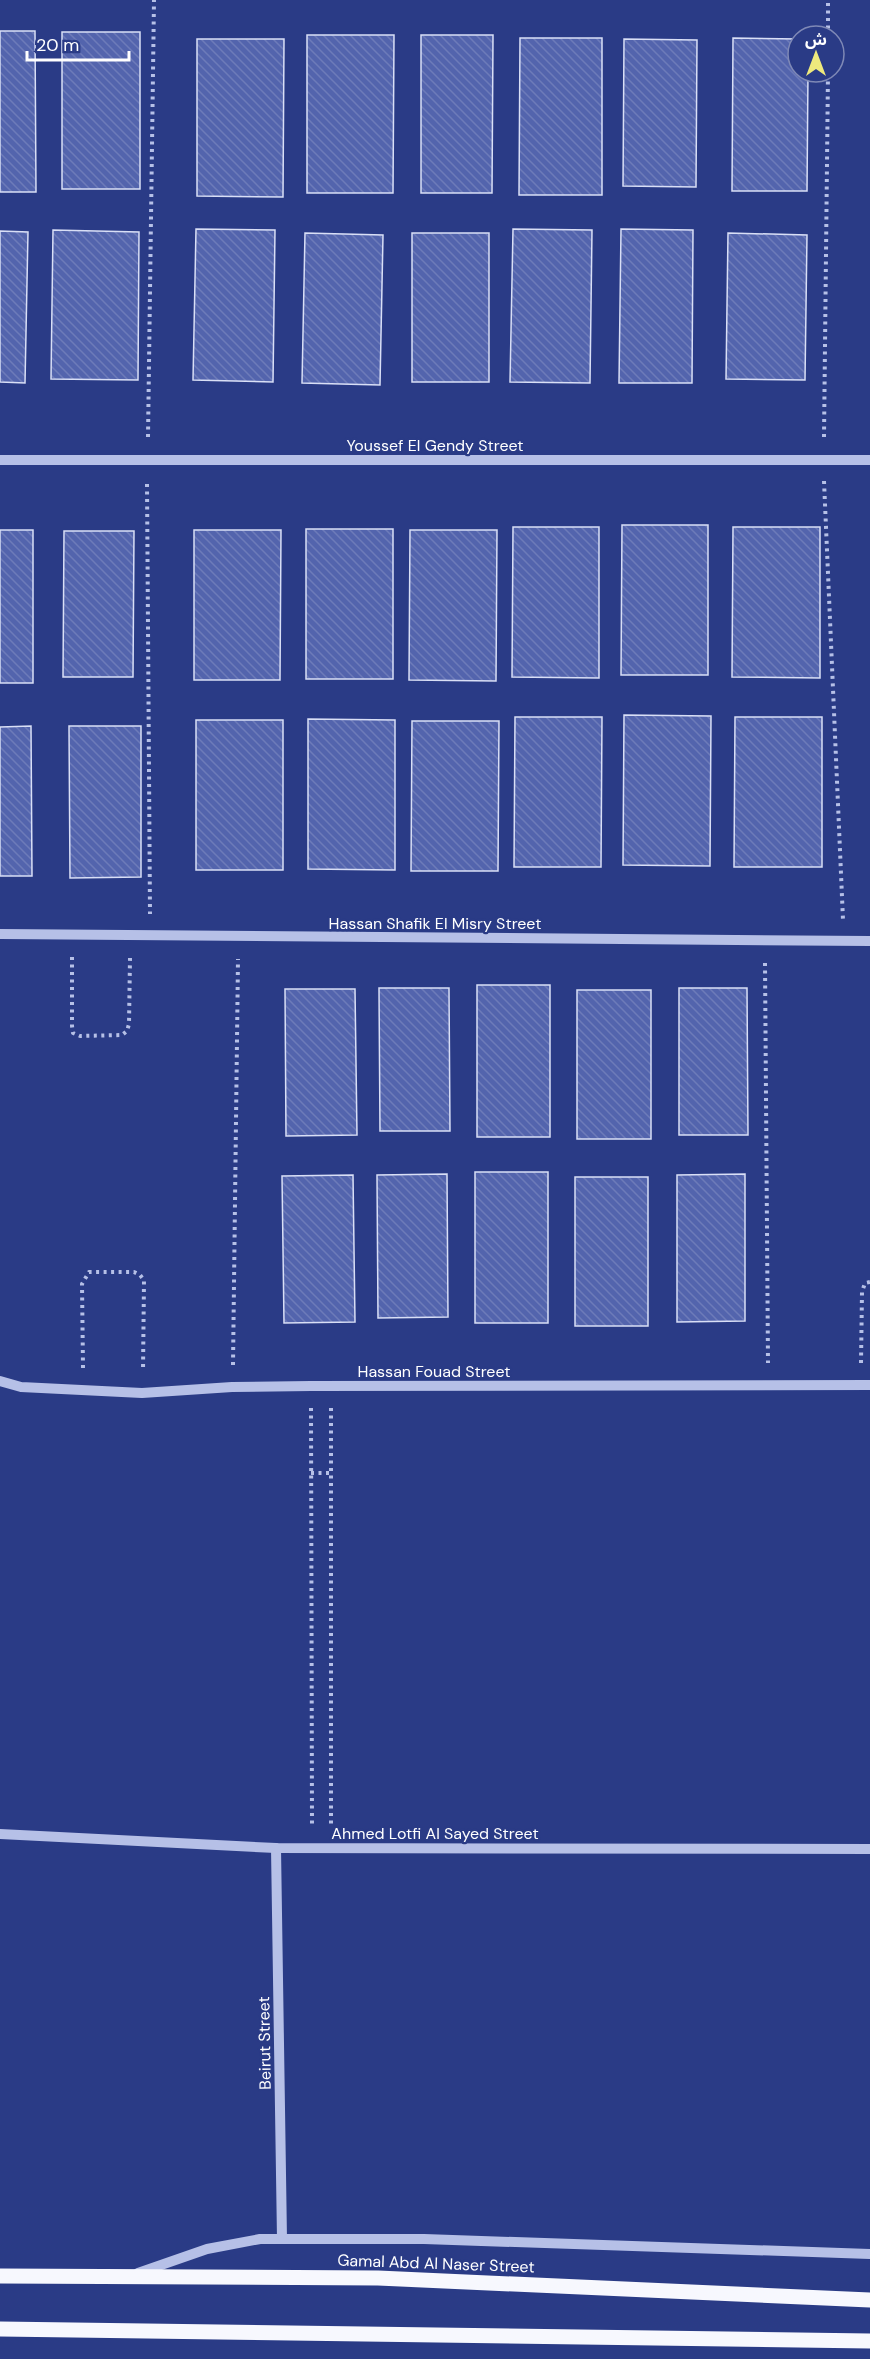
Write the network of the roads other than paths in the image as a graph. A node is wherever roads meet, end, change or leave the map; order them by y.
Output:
1 (0, 460) edge
2 (870, 460) edge
3 (0, 934) edge
4 (870, 941) edge
5 (0, 1381) edge
6 (865, 1385) edge
7 (0, 1834) edge
8 (276, 1848) junction
9 (870, 1849) edge
10 (282, 2239) junction
11 (870, 2254) edge
12 (0, 2276) edge
13 (128, 2276) junction
14 (870, 2300) edge
15 (0, 2329) edge
16 (870, 2341) edge

1 - 2 street, Youssef El Gendy Street
3 - 4 street, Hassan Shafik El Misry Street
5 - 6 street, Hassan Fouad Street
7 - 8 street, Ahmed Lotfi Al Sayed Street
8 - 9 street, Ahmed Lotfi Al Sayed Street
8 - 10 street, Beirut Street
10 - 11 street
10 - 13 street
12 - 13 main road, Gamal Abd Al Naser Street
13 - 14 main road, Gamal Abd Al Naser Street
15 - 16 main road

